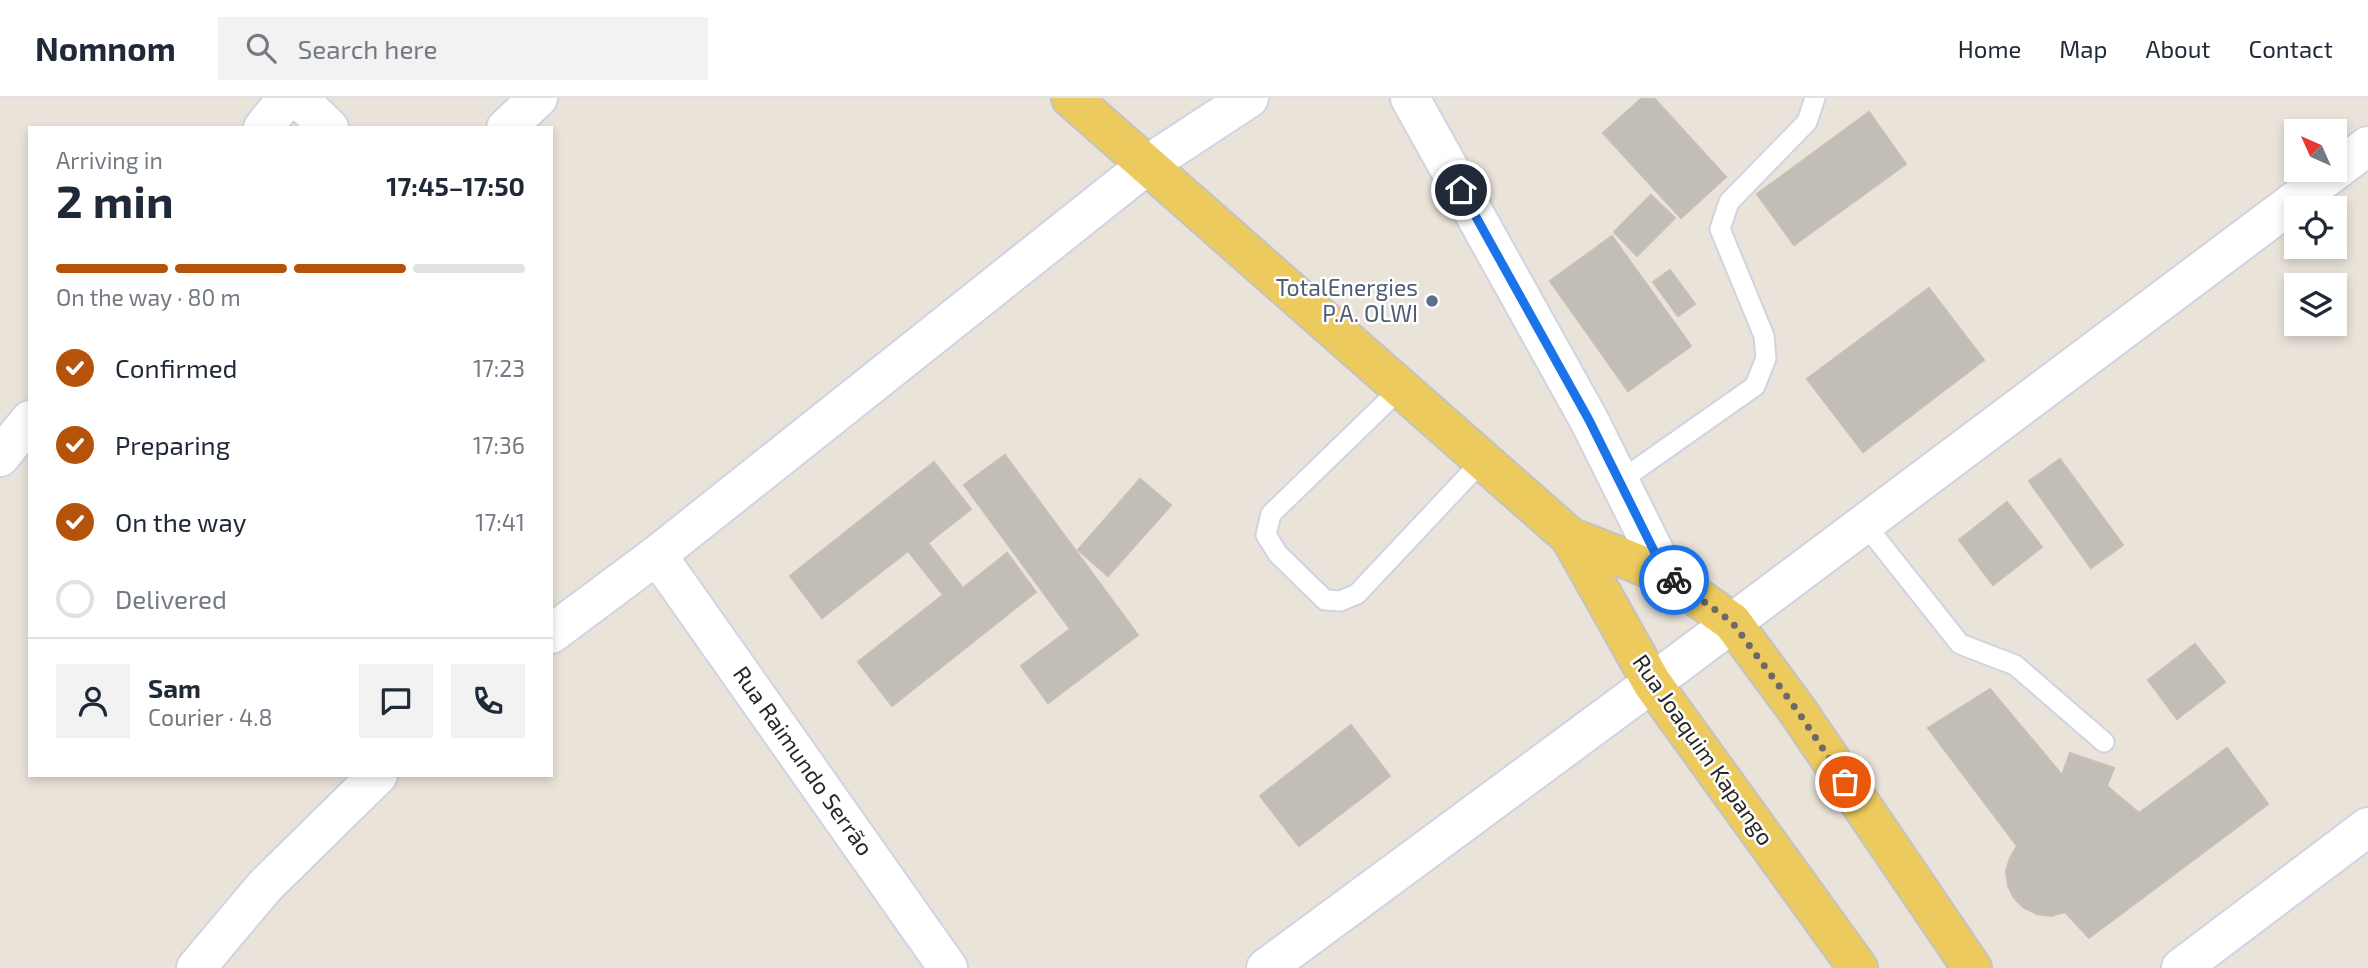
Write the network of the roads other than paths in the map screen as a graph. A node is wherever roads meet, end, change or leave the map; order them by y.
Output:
1 (287, 98) edge
2 (298, 98) edge
3 (538, 98) edge
4 (1071, 98) edge
5 (1249, 98) edge
6 (1410, 98) edge
7 (1815, 98) edge
8 (265, 126) edge
9 (327, 126) edge
10 (508, 126) edge
11 (2368, 146) edge
12 (1147, 165) junction
13 (1401, 388) junction
14 (28, 422) edge
15 (0, 457) edge
16 (1483, 460) junction
17 (1620, 481) junction
18 (1864, 523) junction
19 (1570, 537) junction
20 (657, 555) junction
21 (1666, 575) junction
22 (1732, 622) junction
23 (553, 633) edge
24 (1652, 683) junction
25 (2104, 742) dead end
26 (376, 777) edge
27 (2368, 827) edge
28 (196, 968) edge
29 (948, 968) edge
30 (1266, 968) edge
31 (1858, 968) edge
32 (1972, 968) edge
33 (2181, 968) edge

1 - 8 street
2 - 9 street
3 - 10 street
4 - 12 main road
5 - 12 street
6 - 17 street
7 - 17 lane
11 - 18 street
12 - 13 main road
12 - 20 street
13 - 16 main road
13 - 16 lane
14 - 15 street
16 - 19 main road
17 - 21 street
18 - 22 street
18 - 25 lane
19 - 21 main road
19 - 24 main road, Rua Joaquim Kapango
20 - 23 street
20 - 29 street, Rua Raimundo Serrão
21 - 22 main road
22 - 24 street
22 - 32 main road
24 - 30 street
24 - 31 main road, Rua Joaquim Kapango
26 - 28 street
27 - 33 street

